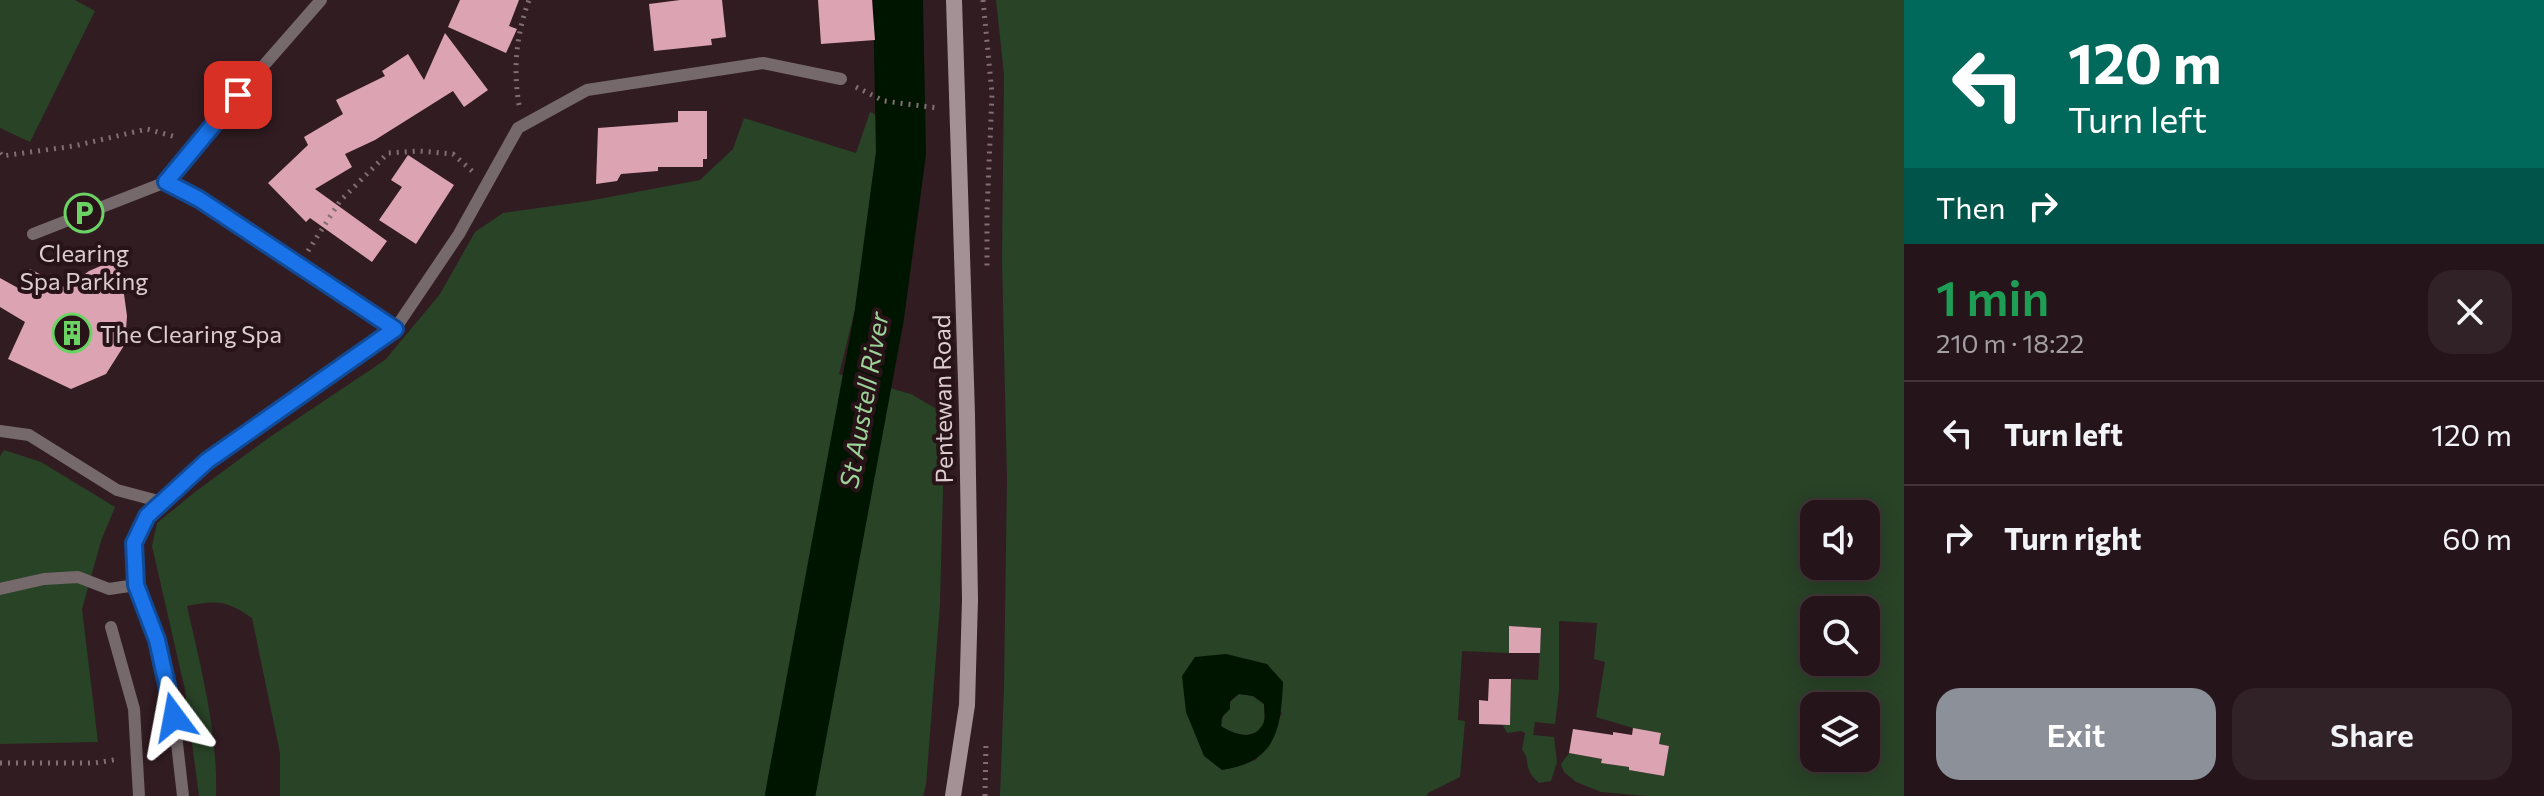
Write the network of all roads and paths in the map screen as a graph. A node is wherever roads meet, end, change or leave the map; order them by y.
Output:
1 (321, 0) edge
2 (529, 0) edge
3 (954, 0) edge
4 (841, 79) joint
5 (912, 106) dead end
6 (523, 126) junction
7 (197, 142) junction
8 (0, 153) edge
9 (166, 182) junction
10 (486, 184) junction
11 (33, 234) dead end
12 (298, 265) junction
13 (395, 329) junction
14 (0, 431) edge
15 (162, 502) junction
16 (136, 585) junction
17 (0, 589) edge
18 (111, 627) dead end
19 (136, 756) junction
20 (0, 763) edge
21 (139, 796) edge
22 (183, 796) edge
23 (953, 796) edge

1 - 7 lane
2 - 6 path
3 - 23 main road, Pentewan Road
4 - 5 path
4 - 6 lane
6 - 10 lane
7 - 8 path
7 - 9 lane
9 - 11 lane
9 - 12 lane
10 - 12 path
10 - 13 lane
12 - 13 lane
13 - 15 lane
14 - 15 lane
15 - 16 lane
16 - 17 lane
16 - 22 lane
18 - 19 lane
19 - 20 path
19 - 21 lane

